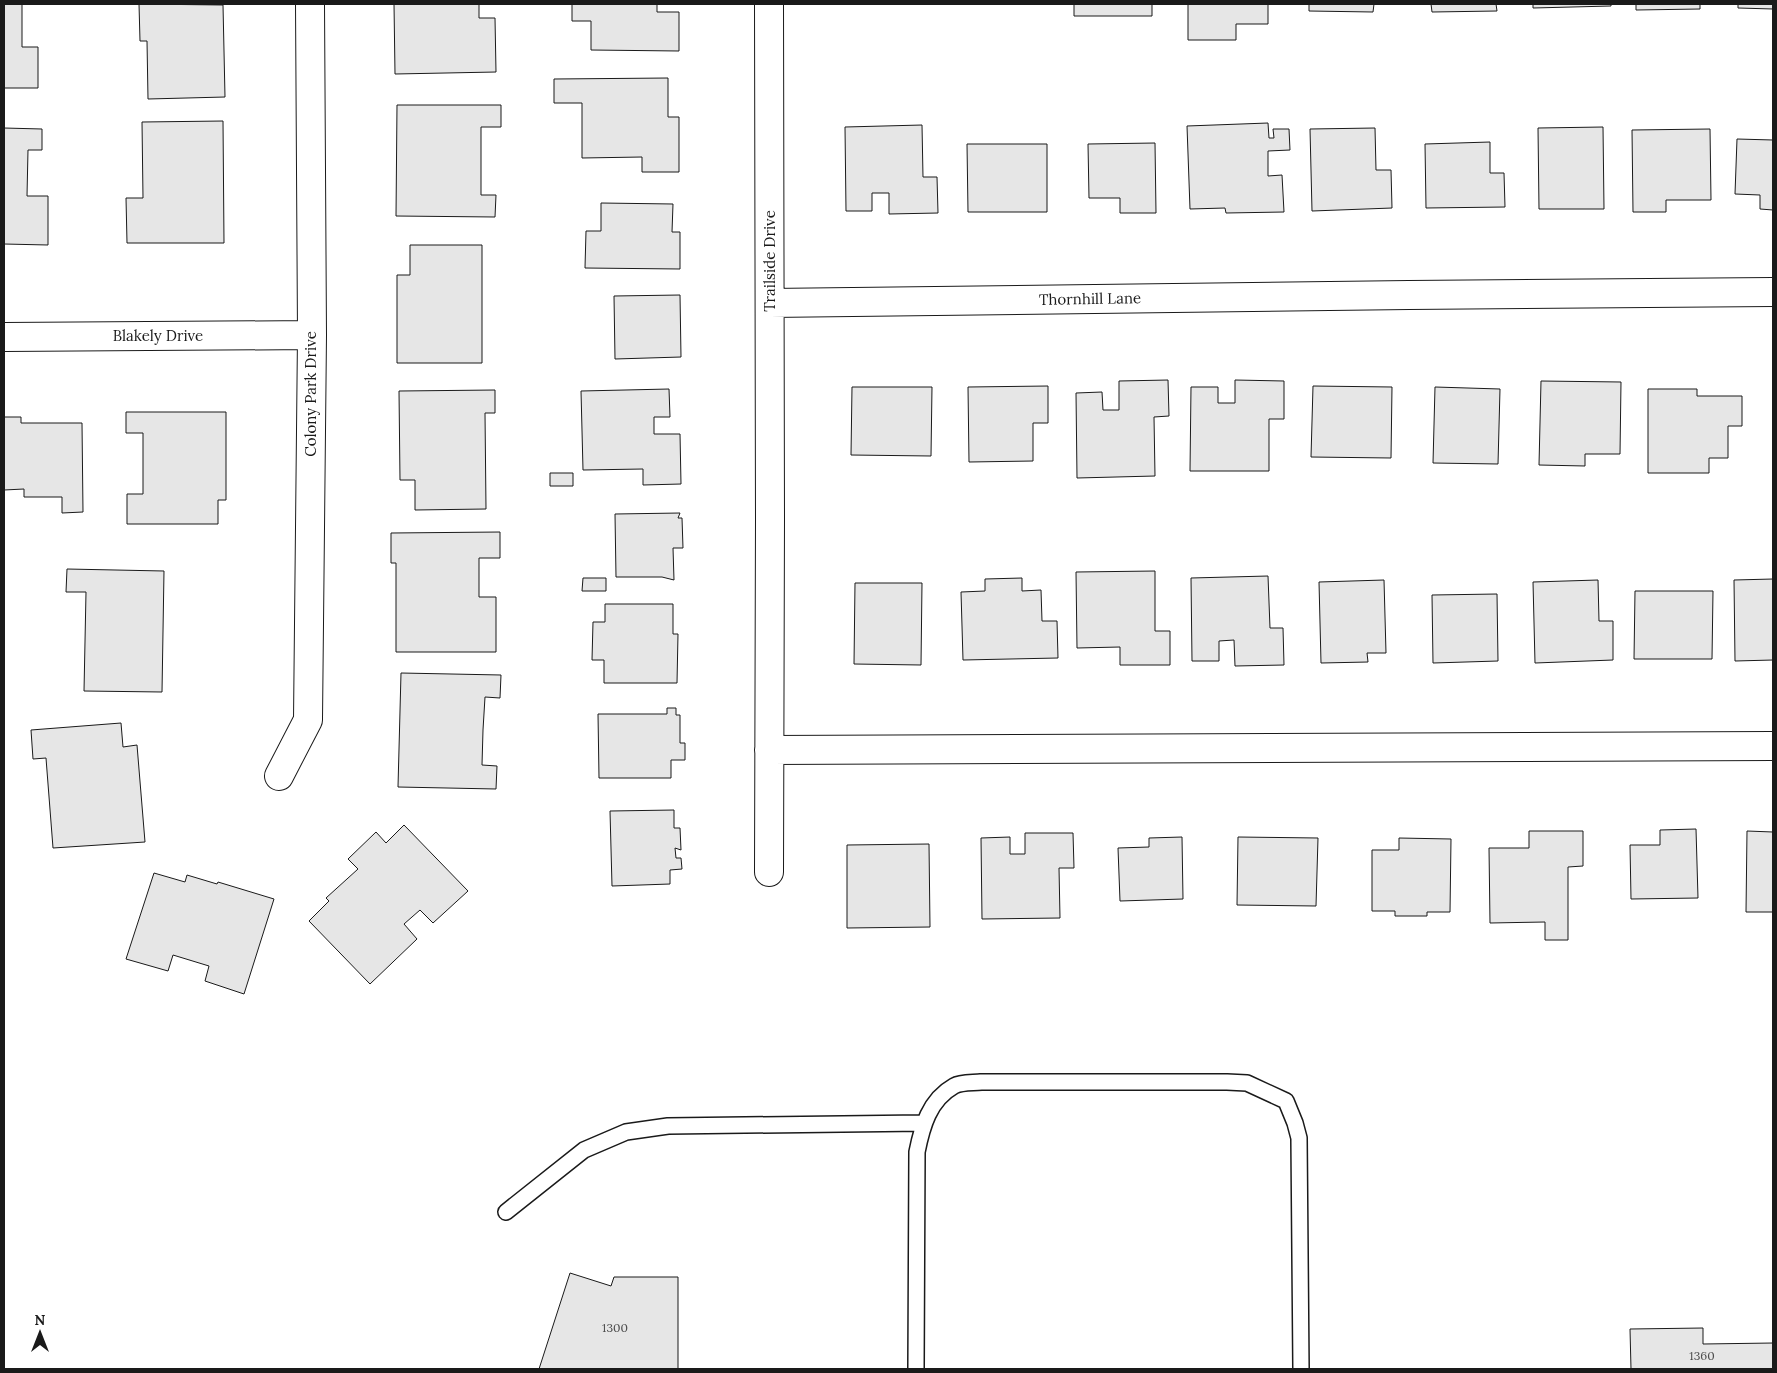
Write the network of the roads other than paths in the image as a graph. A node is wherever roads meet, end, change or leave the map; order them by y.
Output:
1 (310, 4) edge
2 (769, 4) edge
3 (1773, 292) edge
4 (770, 303) junction
5 (312, 335) junction
6 (4, 337) edge
7 (1773, 746) edge
8 (769, 750) junction
9 (279, 776) dead end
10 (769, 872) dead end
11 (923, 1123) junction
12 (506, 1212) dead end
13 (916, 1369) edge
14 (1301, 1369) edge

1 - 5 street, Colony Park Drive
2 - 4 street, Trailside Drive
3 - 4 street, Thornhill Lane
4 - 8 street, Trailside Drive
5 - 6 street, Blakely Drive
5 - 9 street, Colony Park Drive
7 - 8 street
8 - 10 street, Trailside Drive
11 - 12 lane
11 - 13 lane
11 - 14 lane

